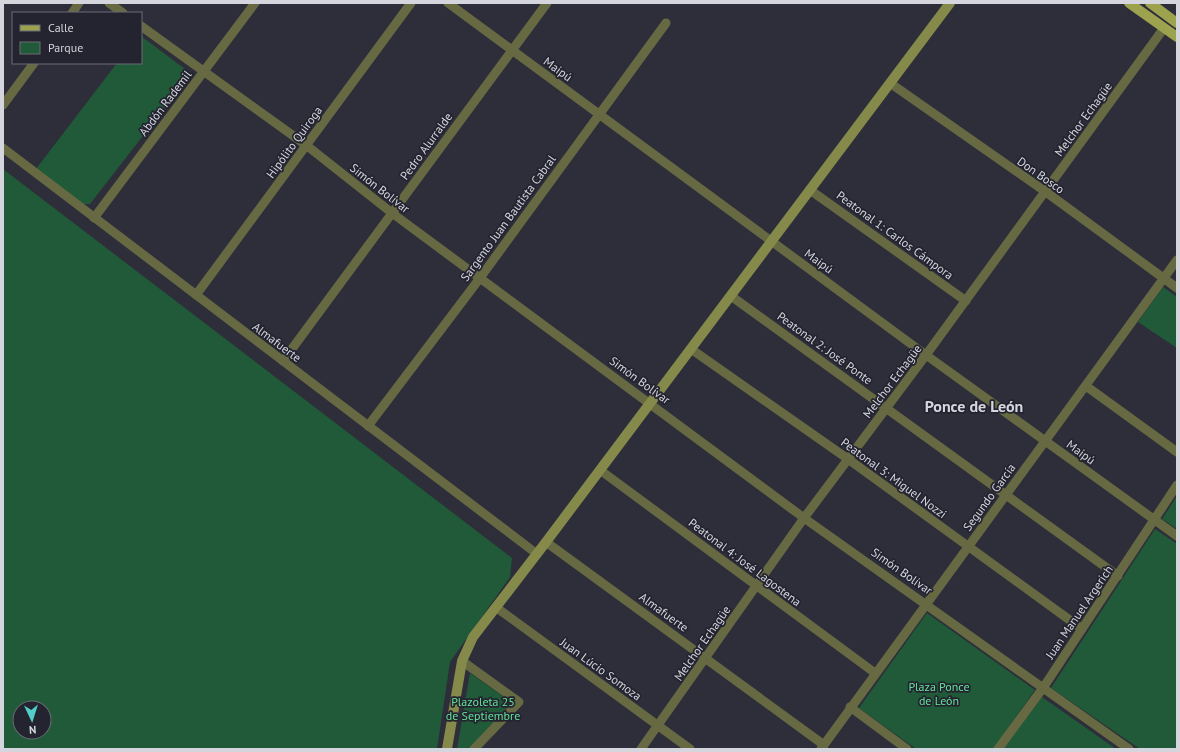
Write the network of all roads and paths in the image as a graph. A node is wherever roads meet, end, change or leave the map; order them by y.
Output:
1 (79, 3) edge
2 (109, 3) edge
3 (255, 3) edge
4 (411, 3) edge
5 (448, 3) edge
6 (546, 3) edge
7 (950, 3) edge
8 (1129, 3) edge
9 (1150, 3) edge
10 (73, 12) edge
11 (122, 12) edge
12 (1176, 18) edge
13 (666, 23) dead end
14 (142, 27) edge
15 (1164, 28) junction
16 (1177, 37) edge
17 (512, 50) junction
18 (33, 64) edge
19 (205, 71) junction
20 (890, 84) junction
21 (3, 105) edge
22 (599, 114) junction
23 (306, 145) junction
24 (3, 148) edge
25 (810, 190) junction
26 (1046, 192) junction
27 (392, 213) junction
28 (94, 218) junction
29 (772, 241) junction
30 (1177, 260) edge
31 (480, 278) junction
32 (1163, 279) junction
33 (1177, 288) edge
34 (196, 295) junction
35 (731, 296) junction
36 (966, 301) junction
37 (691, 349) junction
38 (926, 355) junction
39 (283, 361) junction
40 (1086, 386) junction
41 (651, 403) junction
42 (887, 408) junction
43 (368, 426) junction
44 (1046, 441) junction
45 (1177, 452) edge
46 (848, 459) junction
47 (600, 470) junction
48 (1177, 485) edge
49 (1005, 495) junction
50 (804, 518) junction
51 (1155, 520) junction
52 (1177, 536) edge
53 (546, 542) junction
54 (967, 547) junction
55 (537, 554) junction
56 (1118, 576) junction
57 (756, 586) junction
58 (926, 603) junction
59 (497, 608) junction
60 (1082, 629) junction
61 (706, 658) junction
62 (462, 661) junction
63 (875, 673) junction
64 (1043, 688) junction
65 (850, 707) junction
66 (658, 726) junction
67 (822, 747) edge
68 (447, 749) edge
69 (474, 749) edge
70 (641, 749) edge
71 (690, 749) edge
72 (908, 749) edge
73 (998, 749) edge
74 (1130, 749) edge

1 - 10 street
2 - 11 street
3 - 19 street, Abdón Rademil
4 - 23 street, Hipólito Quiroga
5 - 17 street, Maipú
6 - 17 street, Pedro Alurralde
7 - 20 main road
8 - 15 main road
9 - 12 main road
13 - 22 street, Sargento Juan Bautista Cabral
14 - 19 street, Simón Bolívar
15 - 16 main road
15 - 26 street, Melchor Echagüe
17 - 22 street, Maipú
17 - 27 street, Pedro Alurralde
18 - 21 street
19 - 23 street, Simón Bolívar
19 - 28 street, Abdón Rademil
20 - 25 main road
20 - 26 street, Don Bosco
22 - 29 street, Maipú
22 - 31 street, Sargento Juan Bautista Cabral
23 - 27 street, Simón Bolívar
23 - 34 street, Hipólito Quiroga
24 - 28 street, Almafuerte
25 - 29 main road
25 - 36 street, Peatonal 1: Carlos Cámpora
26 - 32 street, Don Bosco
26 - 36 street, Melchor Echagüe
27 - 31 street, Simón Bolívar
27 - 39 street, Pedro Alurralde
28 - 34 street, Almafuerte
29 - 35 main road
29 - 38 street, Maipú
30 - 32 street, Segundo García
31 - 41 street, Simón Bolívar
31 - 43 street, Sargento Juan Bautista Cabral
32 - 33 street, Don Bosco
32 - 40 street, Segundo García
34 - 39 street, Almafuerte
35 - 37 main road
35 - 42 street, Peatonal 2: José Ponte
36 - 38 street, Melchor Echagüe
37 - 41 main road
37 - 46 street, Peatonal 3: Miguel Nozzi
38 - 42 street, Melchor Echagüe
38 - 44 street, Maipú
39 - 43 street, Almafuerte
40 - 44 street, Segundo García
40 - 45 street
41 - 47 main road
41 - 50 street, Simón Bolívar
42 - 46 street, Melchor Echagüe
42 - 49 street, Peatonal 2: José Ponte
43 - 55 street, Almafuerte
44 - 49 street, Segundo García
44 - 51 street, Maipú
46 - 50 street, Melchor Echagüe
46 - 54 street, Peatonal 3: Miguel Nozzi
47 - 53 main road
47 - 57 street, Peatonal 4: José Lagostena
48 - 51 street, Juan Manuel Argerich
49 - 54 street, Segundo García
49 - 56 street, Peatonal 2: José Ponte
50 - 57 street, Melchor Echagüe
50 - 58 street, Simón Bolívar
51 - 52 street, Maipú
51 - 56 street, Juan Manuel Argerich
53 - 55 main road
53 - 61 street, Almafuerte
54 - 58 street, Segundo García
54 - 60 street, Peatonal 3: Miguel Nozzi
55 - 59 main road
56 - 60 street, Juan Manuel Argerich
57 - 61 street, Melchor Echagüe
57 - 63 street, Peatonal 4: José Lagostena
58 - 63 street, Segundo García
58 - 64 street, Simón Bolívar
59 - 62 main road
59 - 66 street, Juan Lúcio Somoza
60 - 64 street, Juan Manuel Argerich
61 - 66 street, Melchor Echagüe
61 - 67 street, Almafuerte
62 - 68 main road
62 - 69 street
63 - 65 street, Segundo García
64 - 73 street, Juan Manuel Argerich
64 - 74 street, Simón Bolívar
65 - 67 street, Segundo García
65 - 72 street
66 - 70 street, Melchor Echagüe
66 - 71 street, Juan Lúcio Somoza

